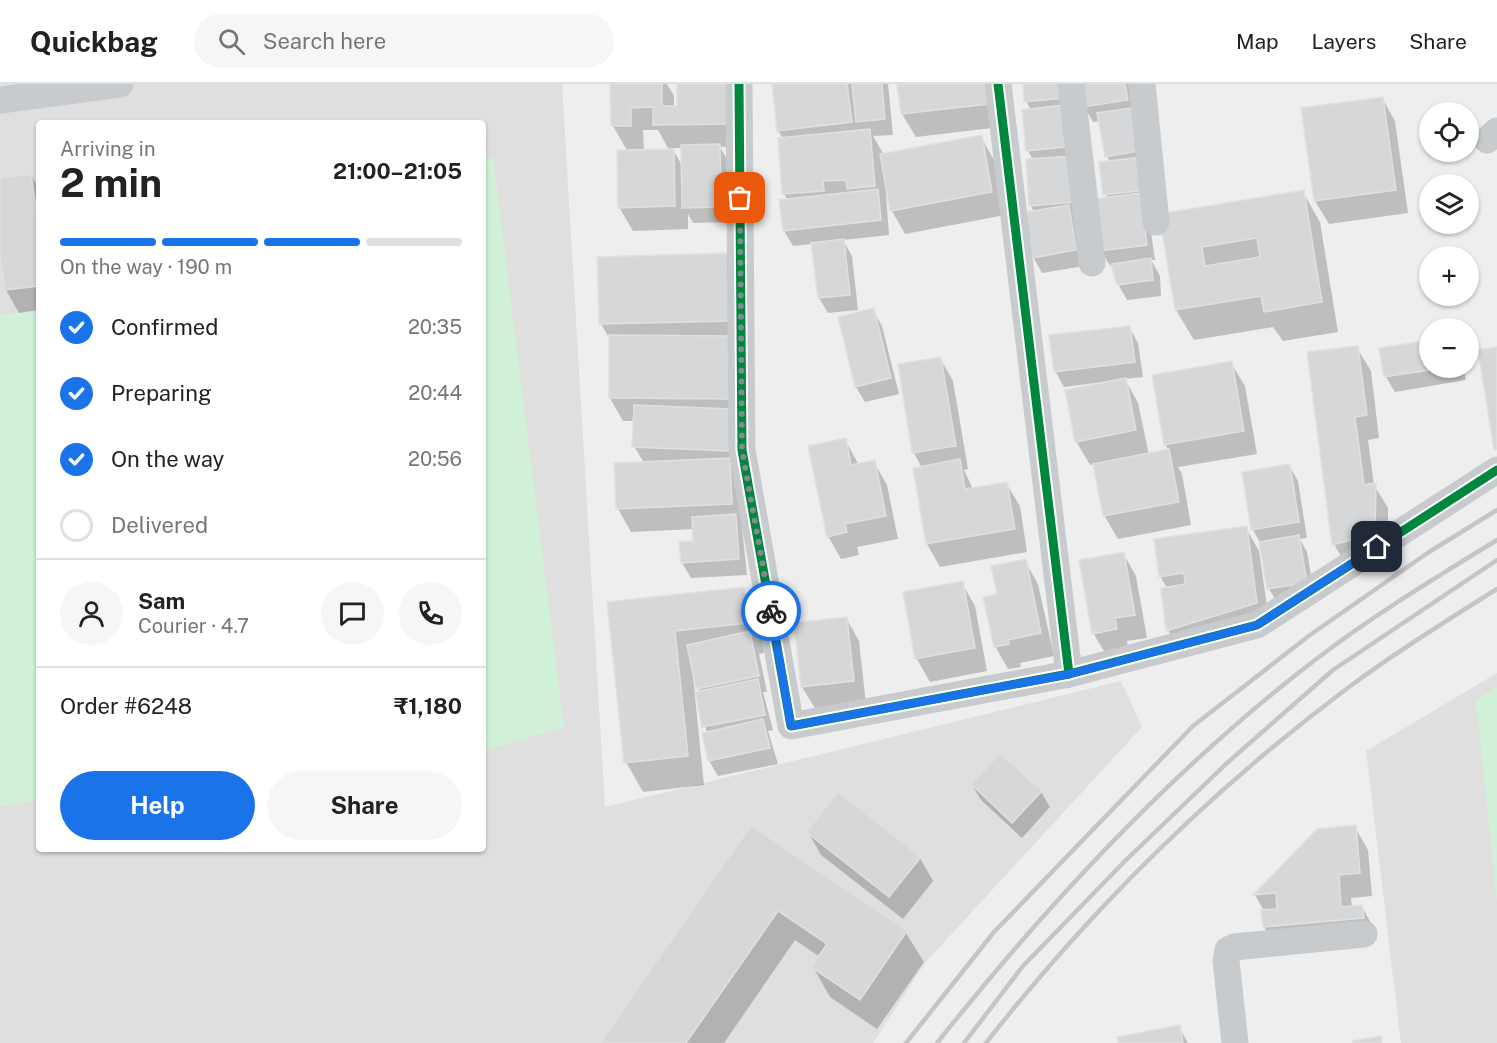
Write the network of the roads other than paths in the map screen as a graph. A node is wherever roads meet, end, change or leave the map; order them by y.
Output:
1 (120, 84) edge
2 (739, 84) edge
3 (998, 84) edge
4 (1071, 84) edge
5 (1142, 84) edge
6 (0, 100) edge
7 (1156, 222) dead end
8 (1092, 263) dead end
9 (1497, 470) edge
10 (1070, 674) junction
11 (1364, 934) dead end
12 (1235, 1043) edge

1 - 6 street
2 - 10 street
3 - 10 street
4 - 8 street
5 - 7 street
9 - 10 street
11 - 12 street

